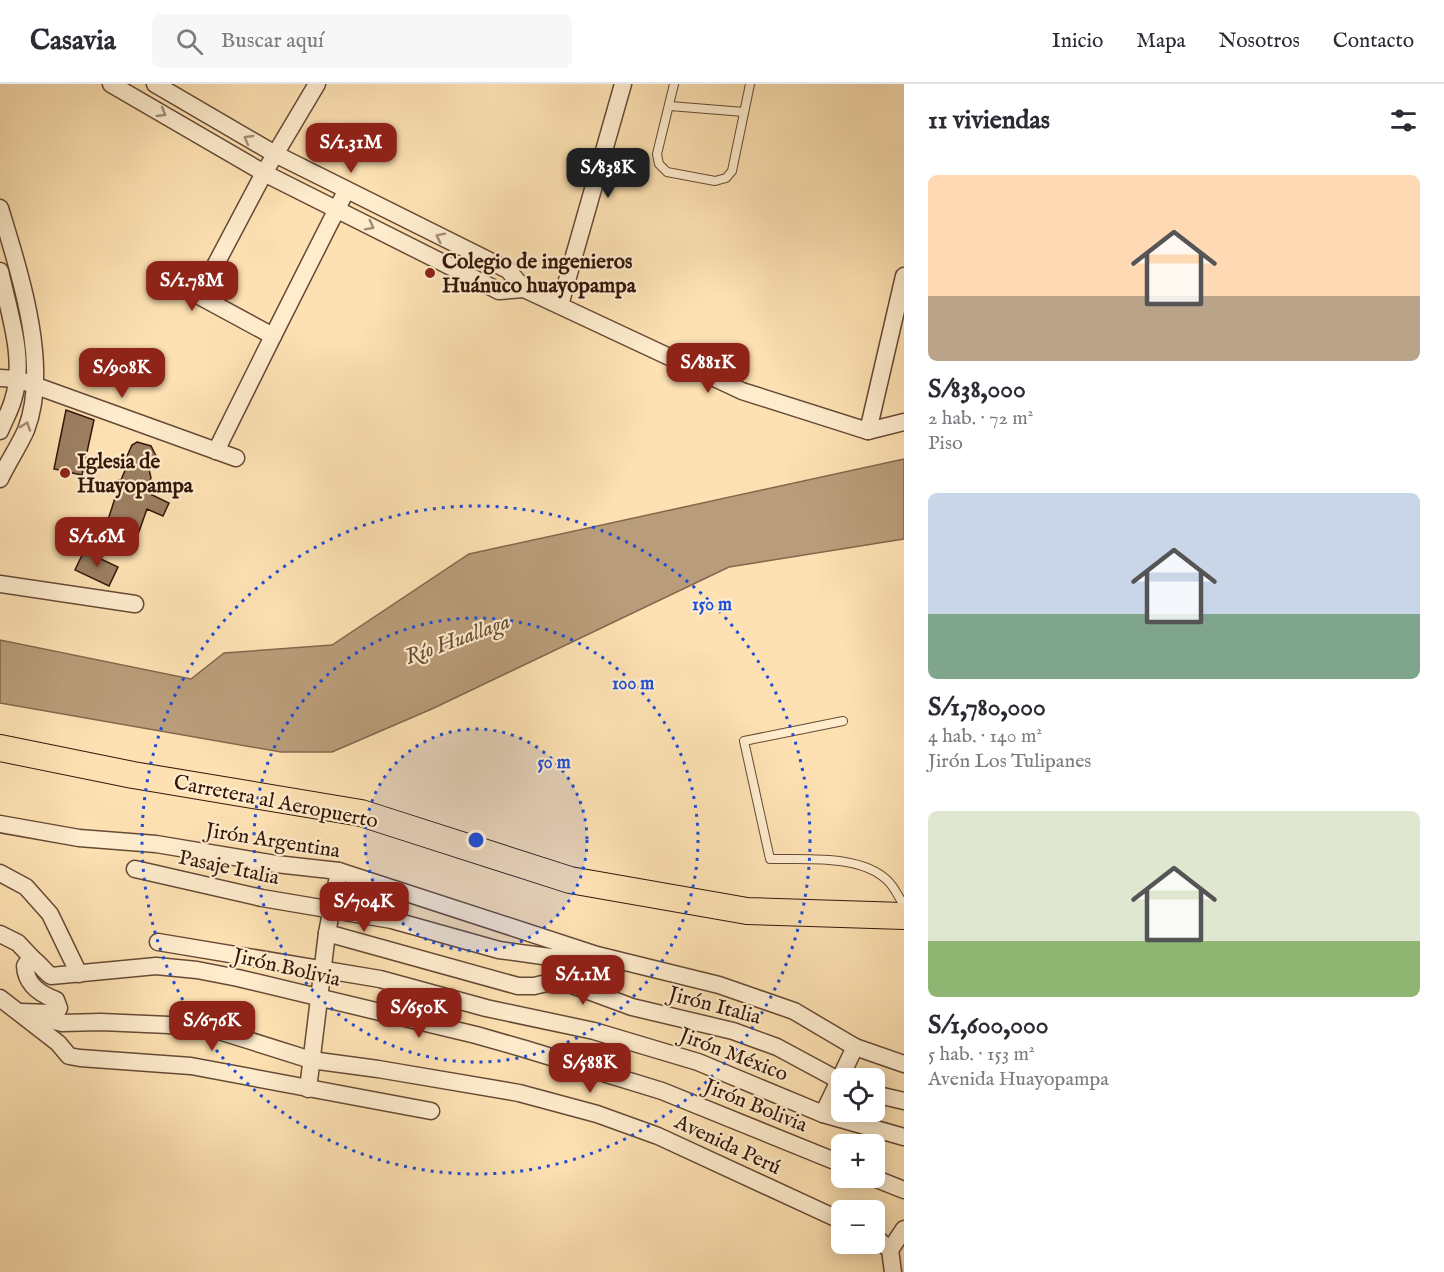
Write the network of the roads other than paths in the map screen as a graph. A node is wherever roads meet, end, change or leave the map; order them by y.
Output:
1 (111, 84) edge
2 (154, 84) edge
3 (317, 84) edge
4 (622, 84) edge
5 (674, 84) edge
6 (750, 84) edge
7 (670, 106) junction
8 (744, 112) junction
9 (275, 154) junction
10 (264, 173) junction
11 (346, 191) junction
12 (0, 208) edge
13 (336, 208) junction
14 (0, 264) edge
15 (17, 265) junction
16 (0, 272) edge
17 (904, 276) edge
18 (524, 289) junction
19 (560, 305) junction
20 (273, 336) junction
21 (0, 378) edge
22 (17, 379) junction
23 (34, 385) junction
24 (904, 422) edge
25 (0, 430) edge
26 (868, 431) junction
27 (216, 450) junction
28 (236, 458) dead end
29 (0, 478) edge
30 (0, 584) edge
31 (135, 604) dead end
32 (843, 721) dead end
33 (0, 748) edge
34 (0, 824) edge
35 (135, 869) dead end
36 (339, 871) junction
37 (0, 873) edge
38 (904, 905) edge
39 (332, 909) junction
40 (904, 916) edge
41 (327, 933) junction
42 (0, 934) edge
43 (158, 942) dead end
44 (597, 955) junction
45 (33, 959) junction
46 (322, 969) junction
47 (79, 974) junction
48 (0, 998) edge
49 (319, 998) junction
50 (20, 1012) junction
51 (855, 1047) junction
52 (311, 1060) junction
53 (904, 1064) edge
54 (845, 1068) edge
55 (831, 1077) edge
56 (309, 1089) junction
57 (885, 1097) edge
58 (831, 1098) edge
59 (904, 1101) edge
60 (431, 1111) dead end
61 (823, 1113) junction
62 (904, 1137) edge
63 (831, 1160) edge
64 (885, 1182) edge
65 (904, 1190) edge
66 (831, 1216) edge
67 (904, 1229) edge
68 (885, 1246) edge
69 (890, 1250) junction
70 (893, 1272) edge

1 -> 10 street
9 -> 2 street
3 - 9 street
4 - 19 street
5 - 7 lane
6 - 8 lane
7 - 8 lane
7 - 8 lane
9 - 10 street
9 - 11 street
10 - 13 street
10 - 20 street
11 - 13 street
18 -> 11 street
12 - 15 street
13 -> 18 street
13 - 20 street
14 - 15 street
15 - 23 street
16 - 22 street
17 - 26 street
18 - 19 street
19 - 26 street
20 - 27 street
21 - 22 street
22 - 23 street
22 - 25 street
23 - 27 street
29 -> 23 street
24 - 26 street
27 - 28 street
30 - 31 street
32 - 38 lane
33 - 40 main road, Carretera al Aeropuerto
34 - 36 street, Jirón Argentina
35 - 39 street, Pasaje Italia
36 - 39 street
36 - 44 street, Jirón Argentina
37 - 47 street
39 - 41 street
39 - 44 street, Pasaje Italia
41 - 46 street
41 - 55 street, Jirón Italia
42 - 45 street, Jirón Bolivia
43 - 46 street, Jirón México
44 - 51 street, Jirón Argentina
45 - 47 street, Jirón Bolivia
45 - 50 street
46 - 49 street
46 - 61 street, Jirón México
47 - 49 street, Jirón Bolivia
48 - 50 street
49 - 52 street
49 - 63 street, Jirón Bolivia
50 - 52 street, Avenida Perú
50 - 56 street
51 - 53 street, Jirón Argentina
51 - 54 street
52 - 56 street
52 - 66 street, Avenida Perú
56 - 60 street
57 - 59 street
58 - 61 street
61 - 62 street, Jirón México
64 - 65 street
67 - 69 street
68 - 69 street
69 - 70 street

